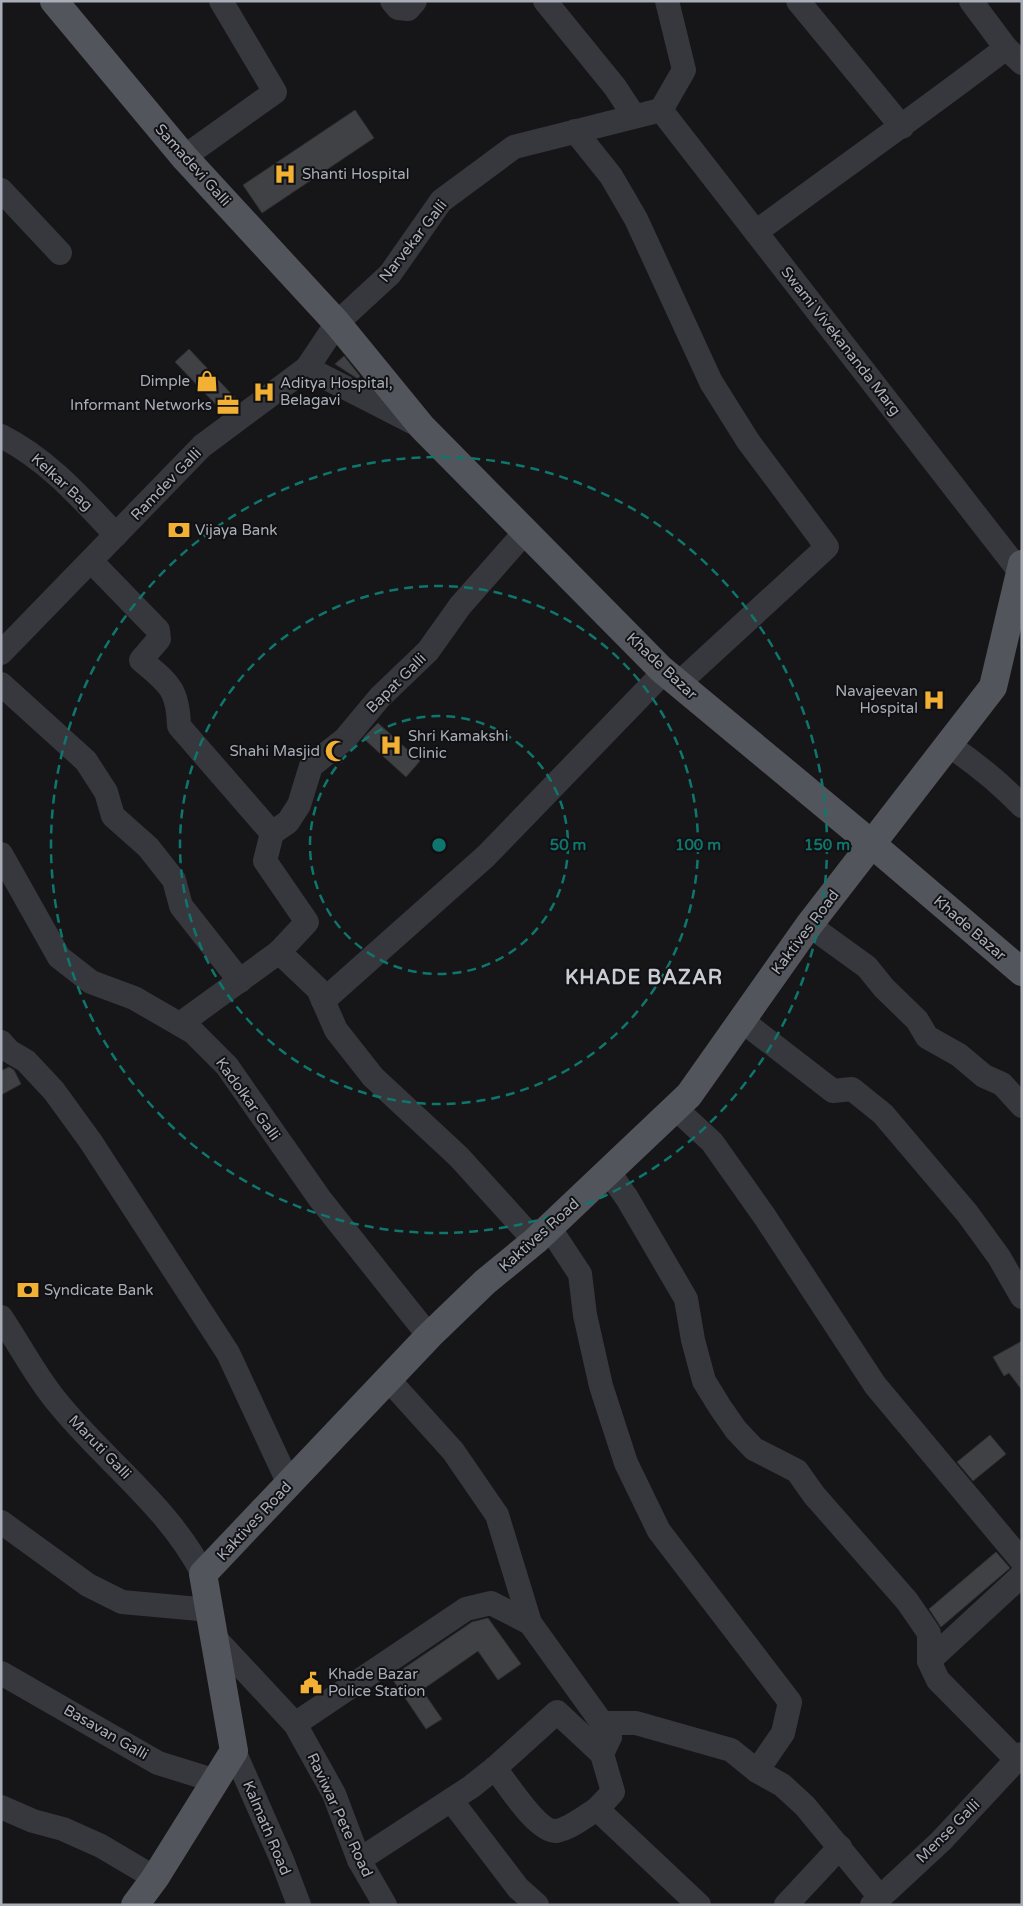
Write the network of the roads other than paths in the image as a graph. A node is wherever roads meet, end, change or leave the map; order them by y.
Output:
1 (54, 1) edge
2 (221, 1) edge
3 (392, 1) edge
4 (415, 1) edge
5 (545, 1) edge
6 (667, 1) edge
7 (798, 1) edge
8 (971, 1) edge
9 (1014, 56) edge
10 (662, 110) junction
11 (634, 116) junction
12 (902, 127) junction
13 (575, 131) junction
14 (184, 157) junction
15 (1, 190) edge
16 (756, 232) junction
17 (60, 253) dead end
18 (337, 323) junction
19 (307, 368) junction
20 (422, 428) junction
21 (1, 436) edge
22 (526, 532) junction
23 (116, 535) junction
24 (91, 561) junction
25 (1021, 568) edge
26 (1, 653) edge
27 (671, 678) junction
28 (1, 684) edge
29 (947, 744) junction
30 (1022, 806) edge
31 (272, 833) junction
32 (873, 845) junction
33 (1, 854) edge
34 (809, 925) junction
35 (279, 952) junction
36 (1022, 972) edge
37 (240, 981) junction
38 (323, 1001) junction
39 (742, 1020) junction
40 (180, 1024) junction
41 (1, 1042) edge
42 (1022, 1106) edge
43 (675, 1108) junction
44 (608, 1171) junction
45 (542, 1234) junction
46 (1022, 1297) edge
47 (1, 1317) edge
48 (429, 1336) junction
49 (388, 1379) junction
50 (289, 1484) junction
51 (1, 1522) edge
52 (1022, 1561) edge
53 (203, 1574) junction
54 (1022, 1575) edge
55 (210, 1610) junction
56 (530, 1623) junction
57 (214, 1637) junction
58 (929, 1660) junction
59 (1, 1673) edge
60 (602, 1723) junction
61 (295, 1724) junction
62 (234, 1751) junction
63 (602, 1754) junction
64 (1019, 1756) edge
65 (496, 1768) junction
66 (757, 1771) junction
67 (216, 1781) junction
68 (451, 1800) junction
69 (1, 1807) edge
70 (597, 1809) junction
71 (840, 1847) junction
72 (360, 1860) junction
73 (155, 1878) junction
74 (876, 1900) edge
75 (135, 1905) edge
76 (299, 1905) edge
77 (385, 1905) edge
78 (537, 1905) edge
79 (699, 1905) edge
80 (786, 1905) edge

1 - 14 main road, Samadevi Galli
2 - 14 street
3 - 4 street
5 - 11 street
6 - 10 street
7 - 12 street
8 - 9 street
9 - 12 street
10 - 11 street, Narvekar Galli
10 - 16 street, Swami Vivekananda Marg
11 - 13 street, Narvekar Galli
12 - 16 street
13 - 18 street, Narvekar Galli
13 - 27 street
14 - 18 main road, Samadevi Galli
15 - 17 street
16 - 25 street, Swami Vivekananda Marg
18 - 19 street, Ramdev Galli
18 - 20 main road, Khade Bazar
19 - 20 street
19 - 23 street, Ramdev Galli
20 - 22 main road, Khade Bazar
21 - 23 street, Kelkar Bag
22 - 27 main road, Khade Bazar
22 - 31 street, Bapat Galli
23 - 24 street, Ramdev Galli
24 - 26 street, Ramdev Galli
24 - 31 street
25 - 29 main road, Kaktives Road
27 - 32 main road, Khade Bazar
27 - 38 street
28 - 37 street
29 - 30 street
29 - 32 main road, Kaktives Road
31 - 35 street
32 - 34 main road, Kaktives Road
32 - 36 main road, Khade Bazar
33 - 40 street, Kadolkar Galli
34 - 39 main road, Kaktives Road
34 - 42 street
35 - 37 street
35 - 38 street
37 - 40 street
38 - 45 street
39 - 43 main road, Kaktives Road
39 - 46 street
40 - 48 street, Kadolkar Galli
41 - 50 street
43 - 44 main road, Kaktives Road
43 - 52 street
44 - 45 main road, Kaktives Road
44 - 58 street
45 - 48 main road, Kaktives Road
45 - 66 street
47 - 53 street, Maruti Galli
48 - 49 main road, Kaktives Road
49 - 50 main road, Kaktives Road
49 - 56 street
50 - 53 main road, Kaktives Road
51 - 55 street
53 - 55 main road
54 - 58 street
55 - 57 main road
56 - 60 street
56 - 61 street
57 - 61 street, Raviwar Pete Road
57 - 62 main road
58 - 64 street
59 - 67 street, Basavan Galli
60 - 63 street
60 - 66 street
61 - 72 street, Raviwar Pete Road
62 - 67 main road
62 - 76 street, Kalmath Road
63 - 65 street
63 - 70 street
64 - 74 street, Mense Galli
65 - 68 street
65 - 70 street
66 - 71 street
67 - 73 main road
68 - 72 street
68 - 78 street
69 - 73 street
70 - 79 street
71 - 74 street
71 - 80 street
72 - 77 street, Raviwar Pete Road
73 - 75 main road

